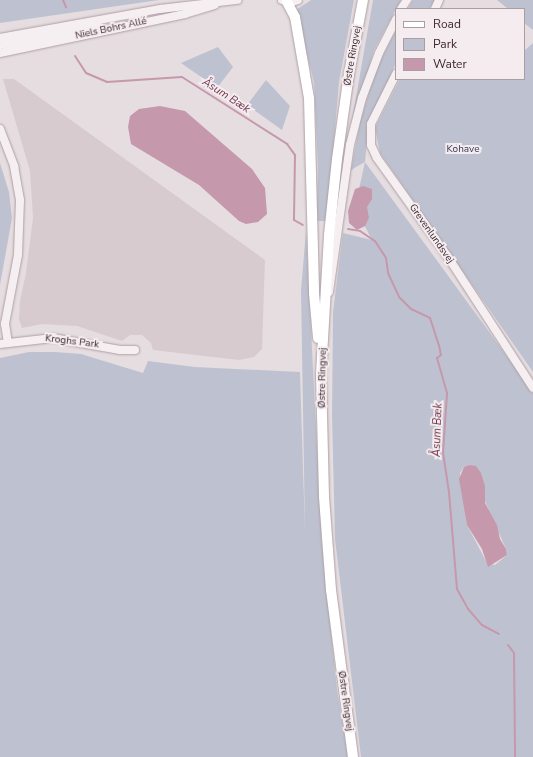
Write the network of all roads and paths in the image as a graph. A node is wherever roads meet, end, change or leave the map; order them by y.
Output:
1 (237, 0) edge
2 (298, 0) edge
3 (362, 0) edge
4 (285, 1) edge
5 (221, 3) junction
6 (184, 5) junction
7 (395, 21) edge
8 (0, 38) edge
9 (0, 45) edge
10 (0, 53) edge
11 (395, 76) edge
12 (0, 129) edge
13 (325, 306) junction
14 (4, 343) edge
15 (135, 350) dead end
16 (321, 374) junction
17 (533, 388) edge
18 (354, 757) edge

1 - 5 street, Niels Bohrs Allé
2 - 4 street
3 - 13 main road, Østre Ringvej
4 - 16 main road
5 - 6 street, Niels Bohrs Allé
5 - 10 street, Niels Bohrs Allé
6 - 8 street, Niels Bohrs Allé
6 - 9 street
7 - 13 street
11 - 17 street, Grevenlundsvej
12 - 14 street, Kroghs Park
13 - 16 main road, Østre Ringvej
14 - 15 street, Kroghs Park
16 - 18 main road, Østre Ringvej

